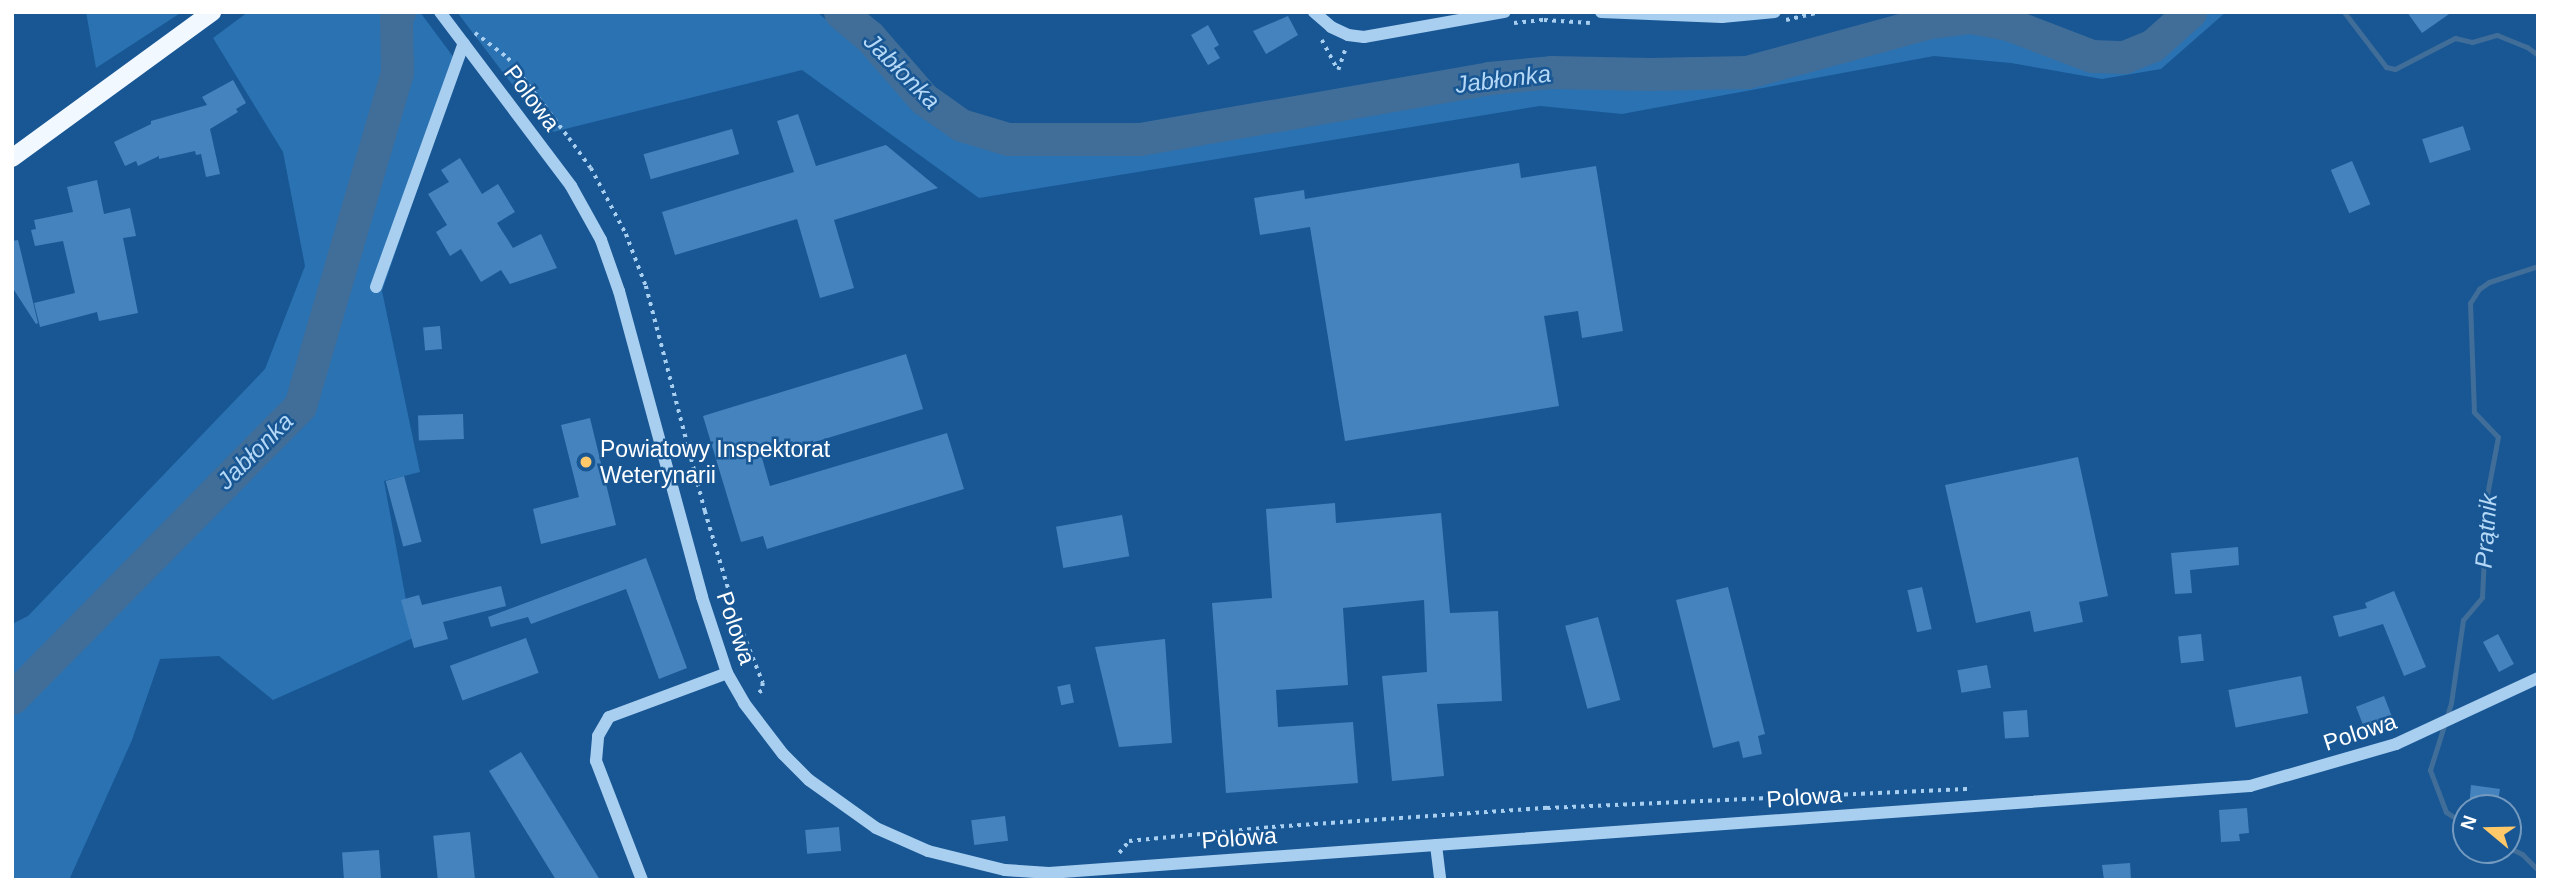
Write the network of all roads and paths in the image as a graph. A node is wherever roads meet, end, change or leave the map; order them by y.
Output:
1 (212, 12) edge
2 (1314, 12) edge
3 (1822, 12) edge
4 (442, 15) edge
5 (1779, 17) edge
6 (1505, 18) edge
7 (1599, 18) edge
8 (466, 38) junction
9 (1328, 39) dead end
10 (1347, 43) junction
11 (12, 158) edge
12 (376, 287) dead end
13 (727, 673) junction
14 (2538, 678) edge
15 (744, 703) junction
16 (1983, 789) dead end
17 (1436, 845) junction
18 (1118, 855) dead end
19 (642, 880) edge
20 (1440, 880) edge

1 - 11 main road
2 - 10 street
3 - 5 path
4 - 8 street, Polowa
5 - 7 street
6 - 7 path
6 - 10 street
8 - 12 street
8 - 13 street, Polowa
8 - 15 path
9 - 10 path
13 - 15 street, Polowa
13 - 19 street
14 - 17 street, Polowa
15 - 17 street, Polowa
16 - 18 path
17 - 20 street

